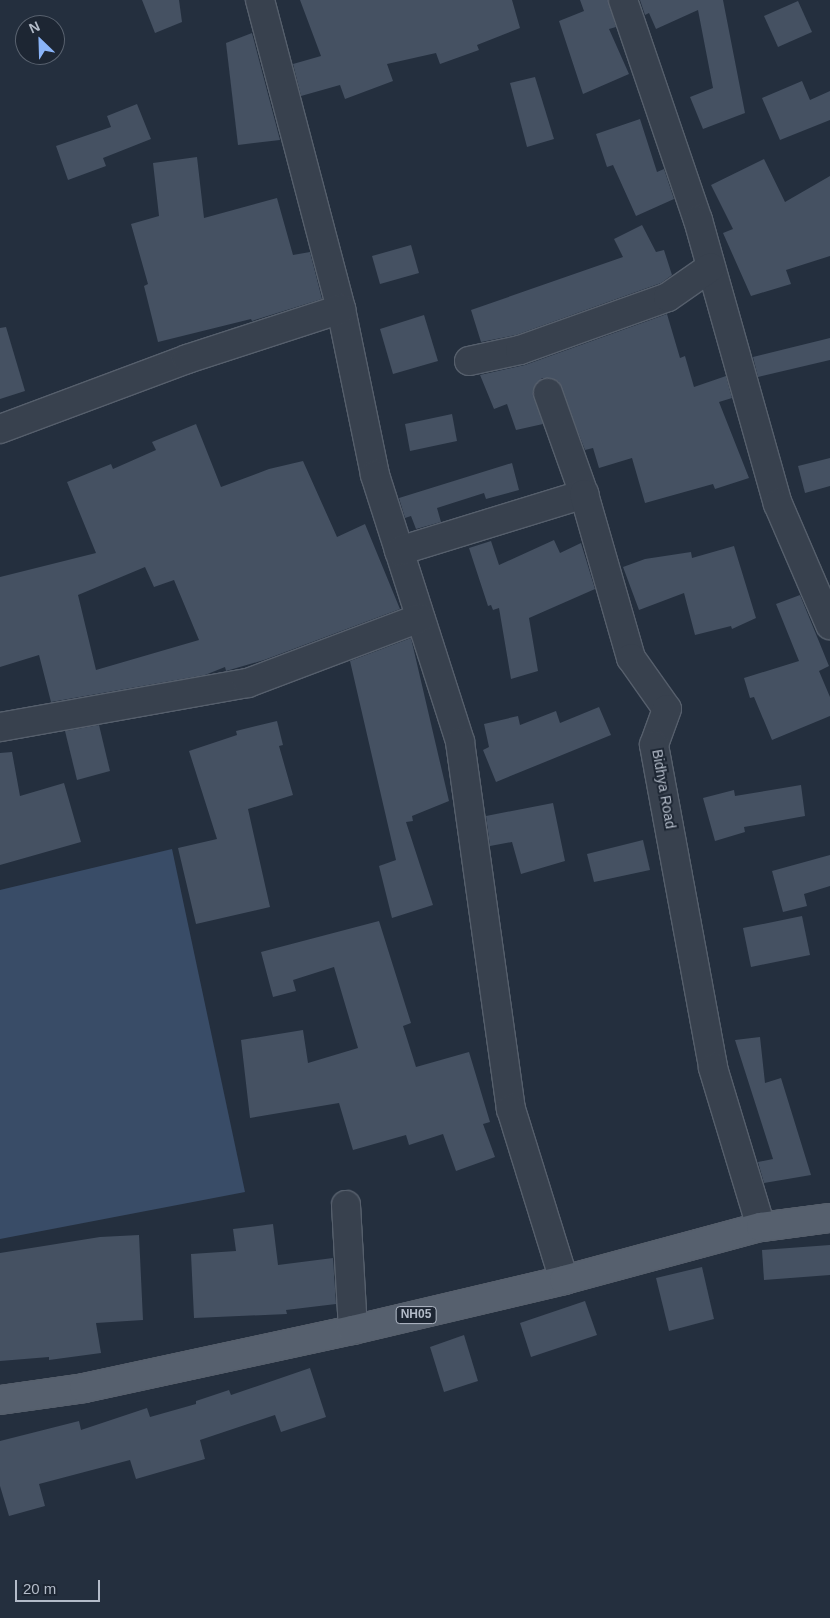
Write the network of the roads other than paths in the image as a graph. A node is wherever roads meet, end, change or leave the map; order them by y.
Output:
1 (260, 0) edge
2 (624, 0) edge
3 (711, 267) junction
4 (341, 310) junction
5 (469, 361) dead end
6 (548, 394) dead end
7 (0, 429) edge
8 (584, 494) junction
9 (399, 551) junction
10 (420, 618) junction
11 (830, 625) edge
12 (0, 726) edge
13 (346, 1205) dead end
14 (830, 1218) edge
15 (761, 1227) junction
16 (564, 1280) junction
17 (353, 1330) junction
18 (0, 1400) edge

1 - 4 street
2 - 3 street
3 - 5 street
3 - 11 street
4 - 7 street
4 - 9 street
6 - 8 street
8 - 9 street
8 - 15 street, Bidhya Road
9 - 10 street
10 - 12 street
10 - 16 street
13 - 17 street
14 - 15 main road, NH05
15 - 16 main road, NH05
16 - 17 main road, NH05
17 - 18 main road, NH05

